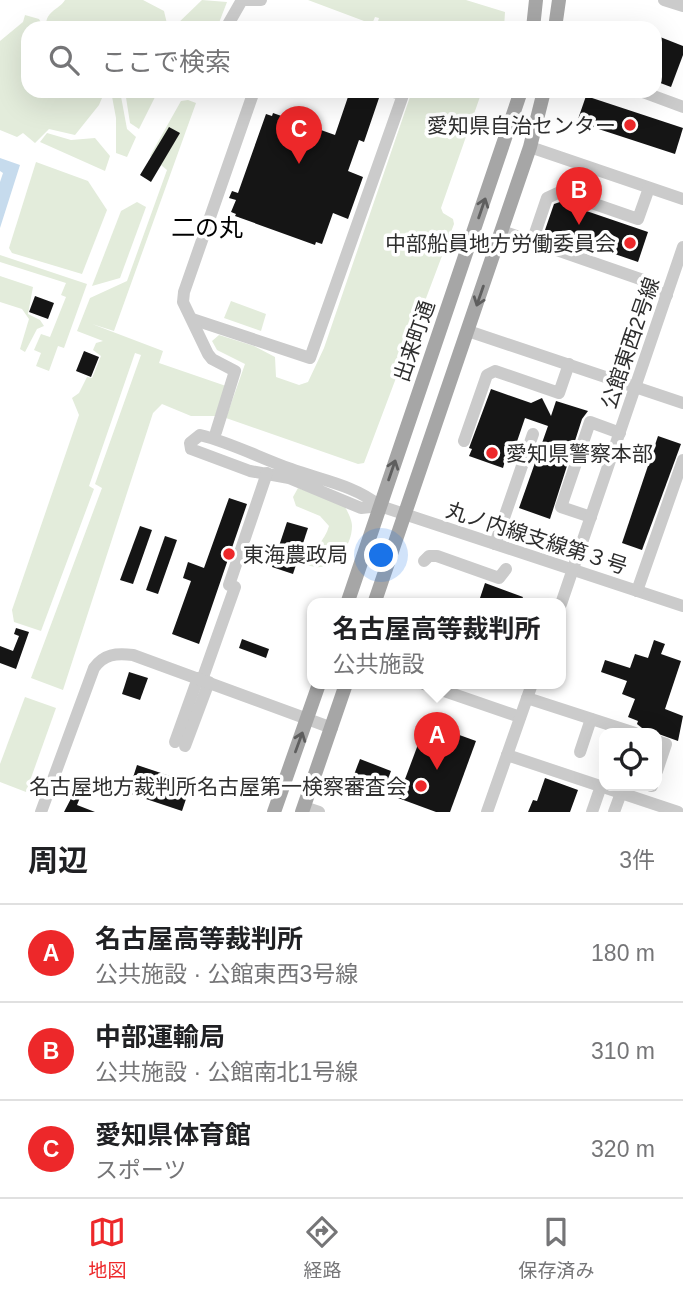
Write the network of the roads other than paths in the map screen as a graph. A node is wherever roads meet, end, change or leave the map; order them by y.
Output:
1 (244, 0) edge
2 (261, 0) edge
3 (536, 0) edge
4 (559, 0) edge
5 (664, 0) edge
6 (683, 6) edge
7 (230, 21) edge
8 (534, 21) edge
9 (556, 21) edge
10 (252, 98) edge
11 (402, 98) edge
12 (519, 98) edge
13 (542, 98) edge
14 (659, 98) edge
15 (683, 107) edge
16 (530, 147) junction
17 (649, 188) junction
18 (683, 199) edge
19 (502, 231) junction
20 (532, 242) junction
21 (683, 247) edge
22 (667, 295) junction
23 (192, 319) junction
24 (468, 331) junction
25 (569, 364) junction
26 (636, 386) junction
27 (683, 403) edge
28 (533, 433) dead end
29 (620, 433) junction
30 (219, 436) junction
31 (464, 441) dead end
32 (216, 460) junction
33 (683, 460) edge
34 (267, 473) junction
35 (380, 506) junction
36 (404, 513) junction
37 (591, 517) junction
38 (495, 544) junction
39 (424, 561) dead end
40 (573, 570) junction
41 (502, 573) dead end
42 (638, 591) junction
43 (348, 598) edge
44 (376, 598) edge
45 (563, 598) edge
46 (683, 606) edge
47 (200, 679) junction
48 (317, 689) edge
49 (344, 689) edge
50 (438, 689) edge
51 (530, 689) edge
52 (527, 698) junction
53 (182, 705) dead end
54 (308, 718) junction
55 (520, 718) junction
56 (591, 719) junction
57 (332, 727) junction
58 (608, 728) edge
59 (180, 744) dead end
60 (580, 752) dead end
61 (507, 755) junction
62 (599, 785) edge
63 (599, 791) edge
64 (615, 791) edge
65 (621, 793) junction
66 (656, 808) edge
67 (303, 809) edge
68 (41, 812) edge
69 (275, 812) edge
70 (319, 812) edge
71 (487, 812) edge
72 (592, 812) edge
73 (614, 812) edge
74 (678, 812) edge

1 - 2 street
1 - 7 street
3 - 8 main road
4 - 9 main road
5 - 6 street
10 - 23 street
11 - 23 street
35 -> 12 main road, 出来町通
13 - 16 main road
14 - 15 street
16 - 17 street
16 - 19 main road
17 - 18 street
17 - 20 street
19 - 20 street
19 -> 24 main road
20 - 22 street
21 - 22 street, 公館東西2号線
22 - 26 street, 公館東西2号線
23 - 30 street
24 - 25 street
24 - 36 main road
25 - 26 street
25 - 31 street
26 - 27 street
26 - 29 street, 公館東西2号線
28 - 38 street
29 - 37 street, 公館東西2号線
29 - 37 street
30 - 32 street
30 - 32 street
30 - 35 street
32 - 34 street
33 - 42 street
34 - 35 street
34 - 47 street
35 - 36 street, 丸ノ内線支線第３号
35 - 43 main road, 出来町通
36 - 38 street, 丸ノ内線支線第３号
36 - 44 main road
37 - 40 street, 公館東西2号線
38 - 40 street, 丸ノ内線支線第３号
39 - 41 street
40 - 42 street, 丸ノ内線支線第３号
40 - 45 street, 公館東西2号線
42 - 46 street, 丸ノ内線支線第３号
47 - 53 street
47 - 54 street
47 - 59 street
47 - 68 street
48 - 54 main road
49 - 57 main road
50 - 55 street
51 - 52 street
52 - 55 street
52 - 56 street
54 - 57 street
69 -> 54 main road
55 - 61 street
56 - 58 street
56 - 60 street
57 - 67 main road
61 - 62 street
61 - 71 street
63 - 72 street
64 - 65 street
65 - 66 street
65 - 73 street
66 - 74 street
67 - 70 street

